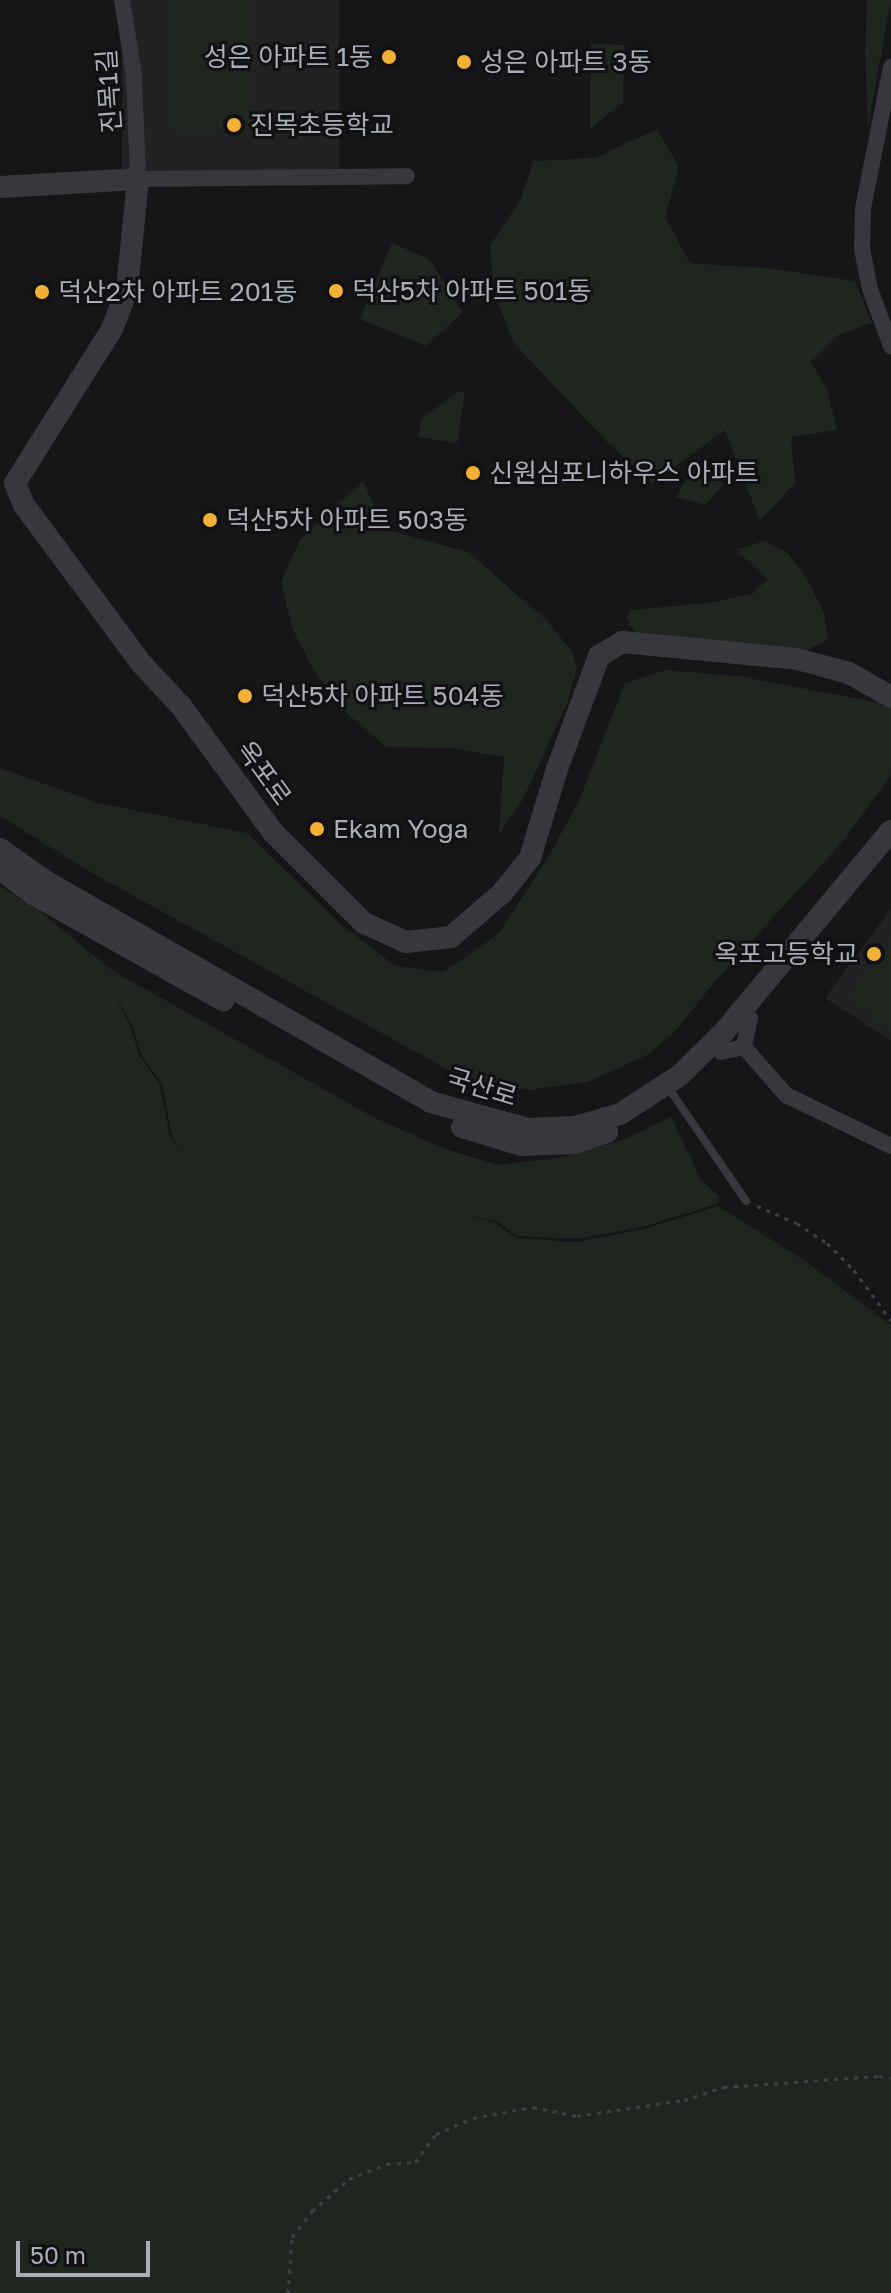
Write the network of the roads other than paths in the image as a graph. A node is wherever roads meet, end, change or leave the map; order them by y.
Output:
1 (122, 0) edge
2 (891, 67) edge
3 (407, 176) dead end
4 (138, 179) junction
5 (0, 187) edge
6 (891, 346) edge
7 (8, 481) edge
8 (891, 697) edge
9 (891, 831) edge
10 (891, 846) edge
11 (0, 849) edge
12 (0, 869) edge
13 (750, 1018) junction
14 (744, 1047) junction
15 (721, 1052) junction
16 (672, 1093) junction
17 (891, 1146) edge
18 (746, 1201) road end

1 - 4 street, 진목1길
2 - 6 street
3 - 4 street
4 - 5 street
4 - 7 street, 옥포로
7 - 8 street, 옥포로
9 - 11 street, 국산로
10 - 13 street, 국산로
12 - 16 street, 국산로
13 - 14 street
13 - 15 street, 국산로
14 - 15 street
14 - 17 street
15 - 16 street, 국산로
16 - 18 lane

